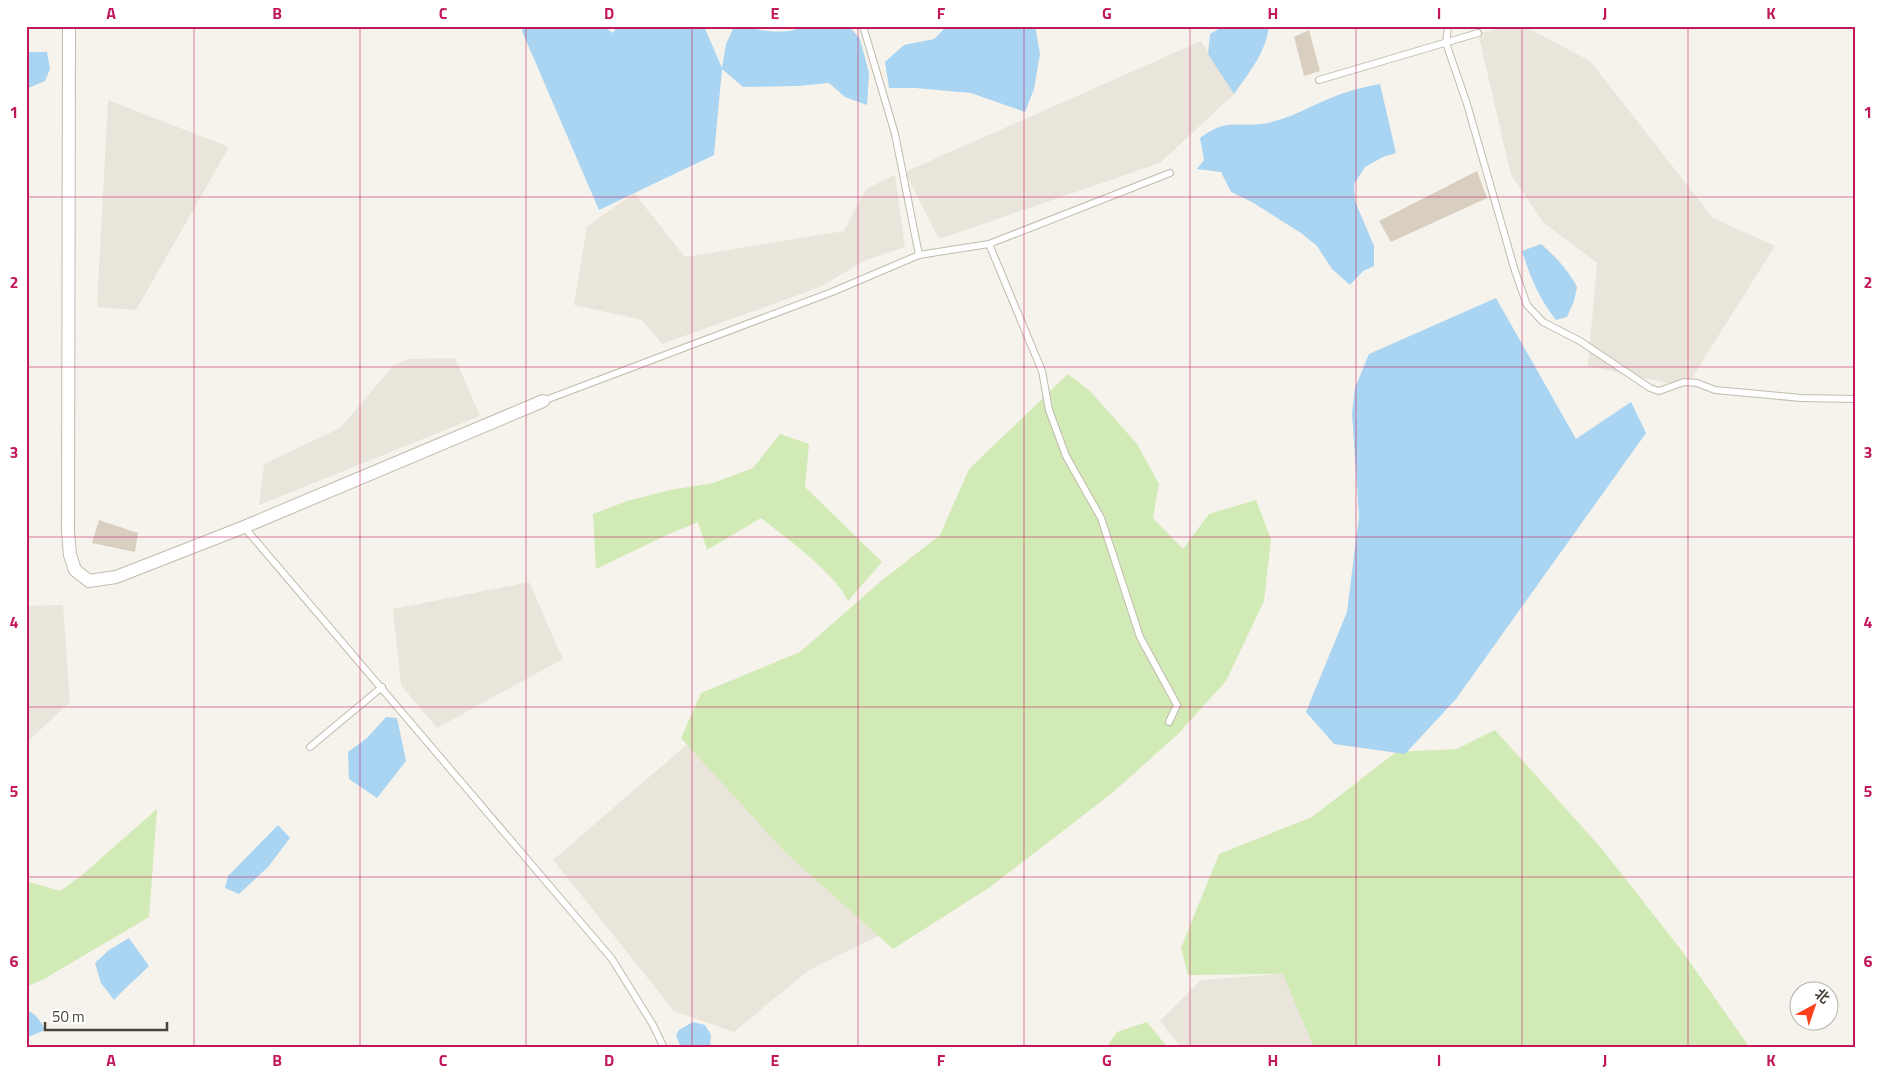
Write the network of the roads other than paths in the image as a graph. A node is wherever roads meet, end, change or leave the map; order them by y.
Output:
1 (69, 26) edge
2 (863, 26) edge
3 (1448, 26) edge
4 (1478, 33) dead end
5 (1446, 42) junction
6 (1319, 80) dead end
7 (1170, 173) dead end
8 (989, 244) junction
9 (919, 255) junction
10 (1856, 399) edge
11 (543, 401) joint
12 (244, 526) junction
13 (382, 687) junction
14 (1169, 722) dead end
15 (310, 747) dead end
16 (664, 1048) edge

1 - 12 street
2 - 9 lane
3 - 5 lane
4 - 5 lane
5 - 6 lane
5 - 10 lane
7 - 8 lane
8 - 9 lane
8 - 14 lane
9 - 11 lane
11 - 12 street
12 - 13 lane
13 - 15 lane
13 - 16 lane

